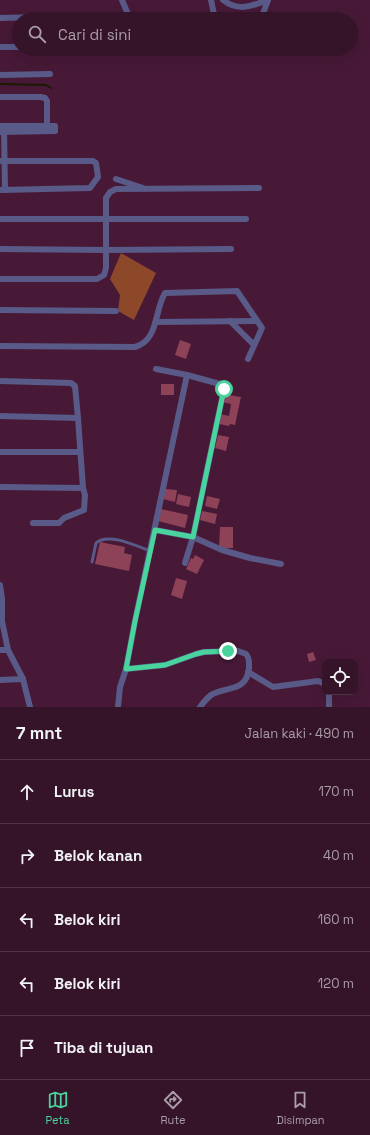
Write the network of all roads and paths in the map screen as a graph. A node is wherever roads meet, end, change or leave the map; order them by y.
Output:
1 (122, 0) edge
2 (211, 0) edge
3 (223, 0) edge
4 (268, 0) edge
5 (127, 12) edge
6 (214, 12) edge
7 (264, 12) edge
8 (0, 18) edge
9 (12, 18) edge
10 (0, 47) edge
11 (12, 47) edge
12 (50, 74) dead end
13 (0, 75) edge
14 (0, 97) edge
15 (47, 126) junction
16 (2, 129) edge
17 (2, 161) edge
18 (116, 179) dead end
19 (259, 188) dead end
20 (2, 190) edge
21 (149, 190) junction
22 (0, 219) edge
23 (246, 219) dead end
24 (105, 220) junction
25 (0, 249) edge
26 (231, 249) dead end
27 (106, 250) junction
28 (0, 279) edge
29 (0, 310) edge
30 (116, 310) dead end
31 (257, 321) junction
32 (156, 322) junction
33 (230, 322) junction
34 (0, 345) edge
35 (254, 345) junction
36 (248, 359) dead end
37 (156, 369) dead end
38 (187, 375) junction
39 (0, 381) edge
40 (0, 416) edge
41 (78, 418) junction
42 (0, 452) edge
43 (80, 452) junction
44 (0, 487) edge
45 (83, 488) junction
46 (33, 522) dead end
47 (155, 530) junction
48 (193, 537) junction
49 (150, 551) junction
50 (92, 562) dead end
51 (185, 563) dead end
52 (281, 564) dead end
53 (0, 586) edge
54 (1, 619) edge
55 (0, 650) edge
56 (8, 650) junction
57 (126, 669) junction
58 (248, 672) junction
59 (23, 679) junction
60 (0, 680) edge
61 (322, 683) edge
62 (329, 695) edge
63 (30, 707) edge
64 (118, 707) edge
65 (200, 707) edge
66 (330, 707) edge

1 - 5 street
2 - 6 street
3 - 4 street
4 - 7 street
8 - 9 street
10 - 11 street
12 - 13 street
14 - 15 street
15 - 16 street
15 - 16 street
16 - 17 street
17 - 20 street
17 - 20 street
18 - 21 street
19 - 21 street
21 - 24 street
22 - 24 street
23 - 24 street
24 - 27 street
25 - 27 street
26 - 27 street
27 - 28 street
29 - 30 street
31 - 32 street
31 - 33 street
31 - 35 street
32 - 33 street
32 - 34 street
33 - 35 street
35 - 36 street
37 - 38 street
38 - 47 street
38 - 48 street
39 - 41 street
40 - 41 street
41 - 43 street
42 - 43 street
43 - 45 street
44 - 45 street
45 - 46 street
47 - 48 street
47 - 49 street
48 - 51 street
48 - 52 street
49 - 50 lane
49 - 57 street
53 - 54 street
54 - 56 street
55 - 56 street
56 - 59 street
57 - 58 street
57 - 64 street
58 - 61 street
58 - 65 street
59 - 60 street
59 - 63 street
62 - 66 street

